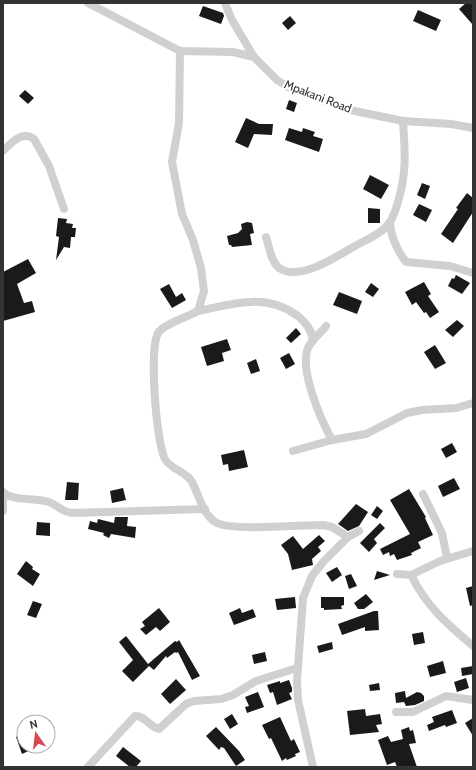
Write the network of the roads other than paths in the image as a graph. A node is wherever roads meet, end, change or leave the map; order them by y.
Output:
1 (88, 3) edge
2 (225, 3) edge
3 (180, 52) junction
4 (254, 56) junction
5 (403, 121) junction
6 (473, 128) edge
7 (3, 151) edge
8 (64, 209) dead end
9 (390, 223) junction
10 (266, 237) dead end
11 (473, 273) edge
12 (198, 311) junction
13 (326, 326) dead end
14 (313, 341) junction
15 (473, 403) edge
16 (332, 440) junction
17 (293, 451) dead end
18 (3, 492) edge
19 (423, 494) dead end
20 (205, 509) junction
21 (3, 511) edge
22 (359, 531) dead end
23 (348, 537) junction
24 (473, 551) edge
25 (447, 558) junction
26 (397, 574) dead end
27 (411, 575) junction
28 (473, 646) edge
29 (297, 668) junction
30 (473, 700) edge
31 (396, 712) dead end
32 (88, 767) edge
33 (313, 767) edge

1 - 3 street
2 - 4 street, Mpakani Road
3 - 4 street
3 - 12 street
4 - 5 street, Mpakani Road
5 - 6 street, Mpakani Road
5 - 9 street
7 - 8 street
9 - 10 street
9 - 11 street
12 - 14 street
12 - 20 street
13 - 14 street
14 - 16 street
15 - 16 street
16 - 17 street
18 - 20 street
18 - 21 street
19 - 25 street
20 - 23 street
22 - 23 street
23 - 29 street
24 - 25 street
25 - 27 street
26 - 27 street
27 - 28 street
29 - 32 street
29 - 33 street
30 - 31 street

